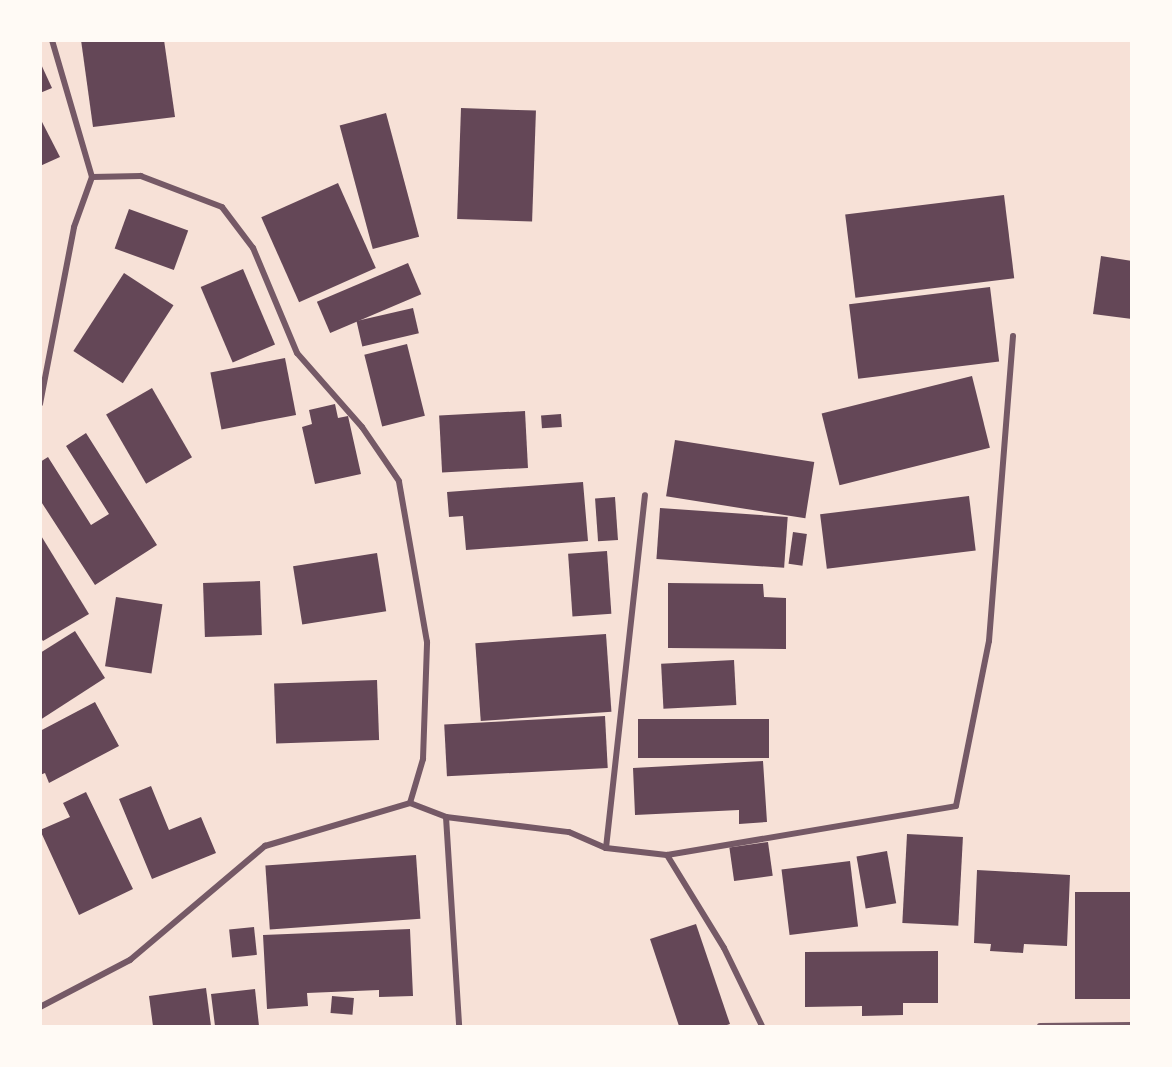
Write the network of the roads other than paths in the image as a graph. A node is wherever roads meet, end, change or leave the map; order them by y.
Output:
1 (52, 40) edge
2 (92, 177) junction
3 (1013, 336) dead end
4 (40, 404) edge
5 (645, 495) dead end
6 (410, 803) junction
7 (446, 817) junction
8 (606, 848) junction
9 (667, 855) junction
10 (40, 1007) edge
11 (1131, 1025) edge
12 (459, 1026) edge
13 (762, 1026) edge
14 (1040, 1026) edge

1 - 2 street
2 - 4 street
2 - 6 street
3 - 9 street
5 - 8 street
6 - 7 street
6 - 10 street
7 - 8 street
7 - 12 street
8 - 9 street
9 - 13 street
11 - 14 street

